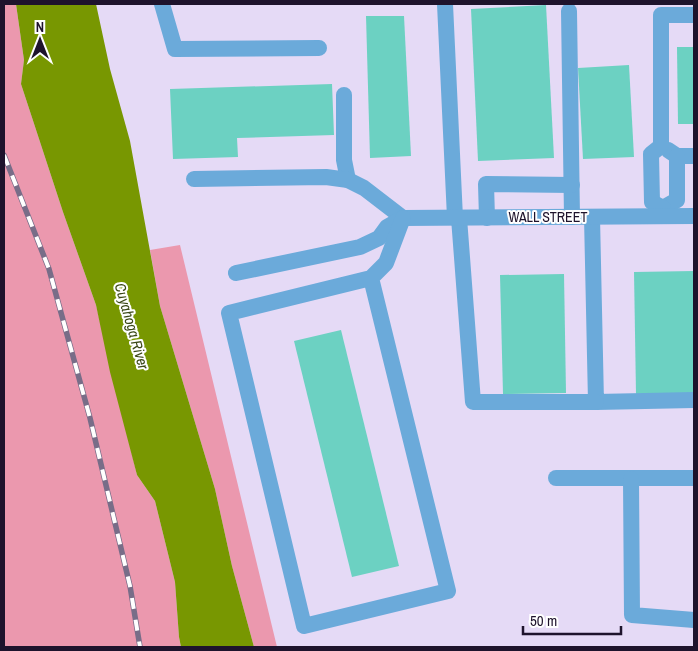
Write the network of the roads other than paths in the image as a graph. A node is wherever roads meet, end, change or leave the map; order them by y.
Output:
1 (162, 4) edge
2 (445, 4) edge
3 (569, 11) dead end
4 (694, 15) edge
5 (319, 48) dead end
6 (344, 95) dead end
7 (662, 146) junction
8 (677, 156) junction
9 (694, 156) edge
10 (194, 179) dead end
11 (348, 180) junction
12 (572, 185) junction
13 (663, 212) junction
14 (694, 216) edge
15 (572, 217) junction
16 (592, 217) junction
17 (403, 218) junction
18 (457, 218) junction
19 (487, 218) junction
20 (236, 273) dead end
21 (371, 278) junction
22 (694, 400) edge
23 (596, 402) junction
24 (556, 478) dead end
25 (694, 478) edge
26 (631, 479) junction
27 (694, 620) edge

1 - 5 street
2 - 18 street
3 - 12 street
4 - 7 street
6 - 11 street
7 - 8 street
7 - 13 street
8 - 9 street
8 - 13 street
10 - 11 street
11 - 17 street
12 - 15 street
12 - 19 street
13 - 14 street, WALL STREET
13 - 16 street, WALL STREET
15 - 16 street, WALL STREET
15 - 19 street, WALL STREET
16 - 23 street
17 - 18 street, WALL STREET
17 - 20 street
17 - 21 street
18 - 19 street, WALL STREET
18 - 23 street
21 - 21 street
22 - 23 street
24 - 26 street
25 - 26 street
26 - 27 street

